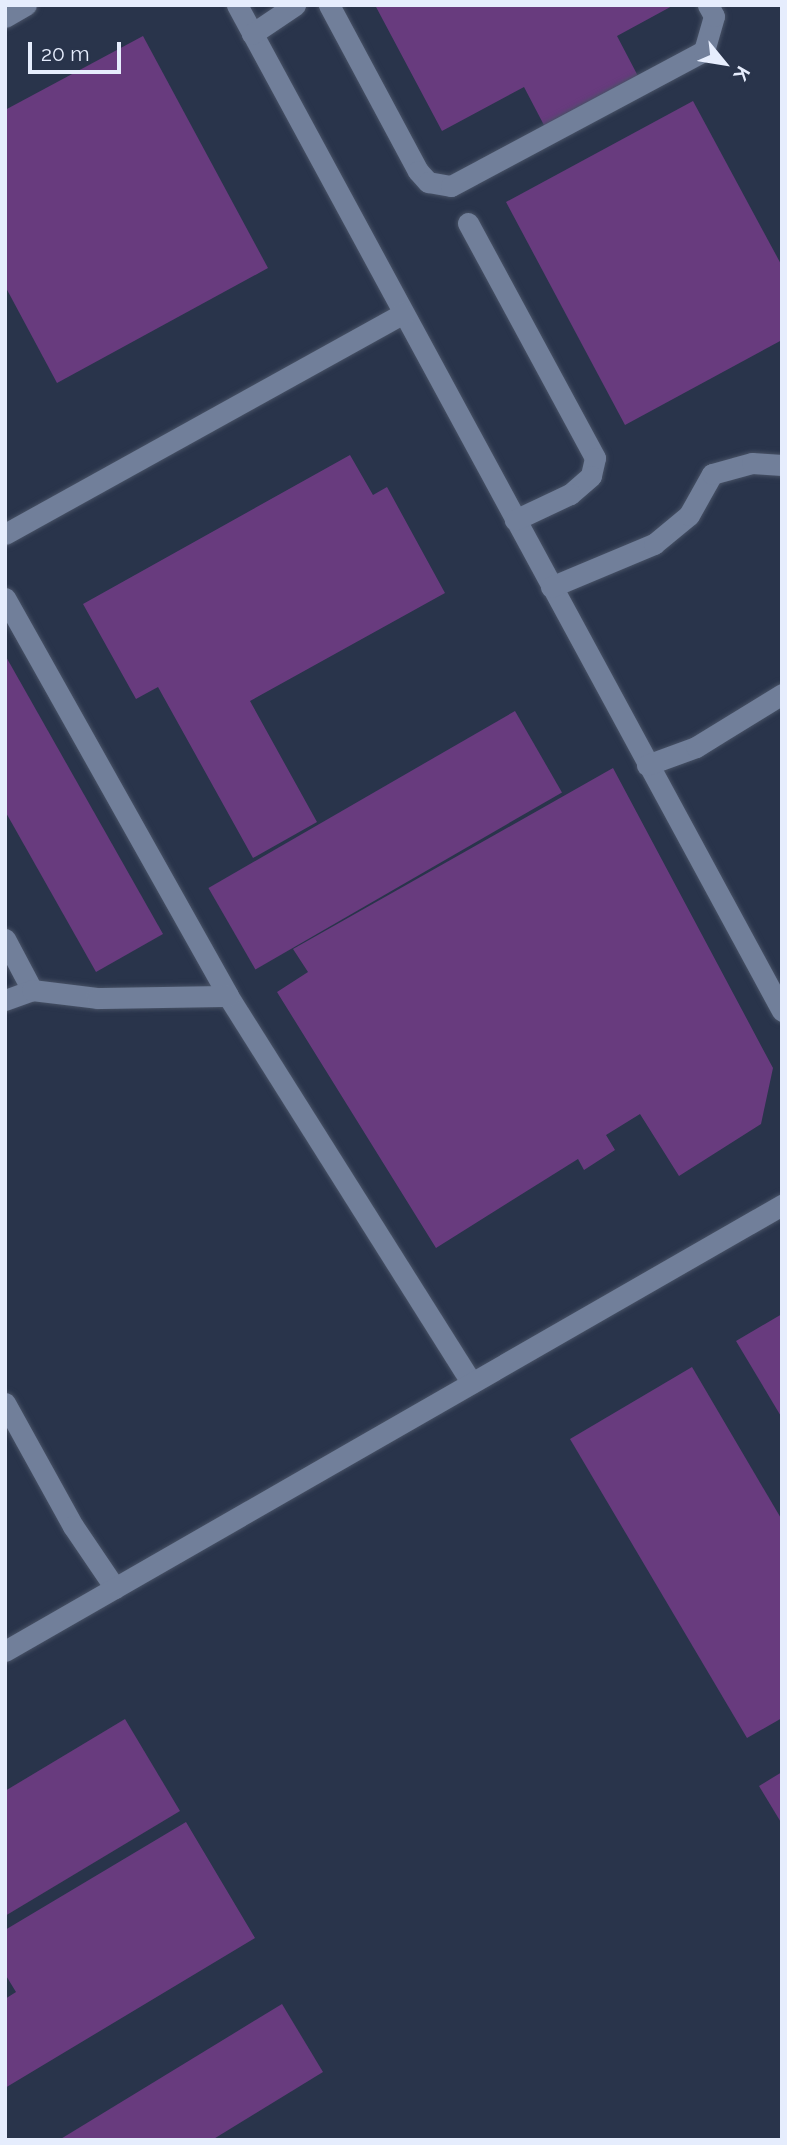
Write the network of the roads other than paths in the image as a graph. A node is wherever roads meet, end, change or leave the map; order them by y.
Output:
1 (26, 5) edge
2 (237, 5) edge
3 (295, 5) edge
4 (329, 5) edge
5 (708, 5) edge
6 (5, 17) edge
7 (252, 34) junction
8 (468, 223) dead end
9 (403, 313) junction
10 (782, 465) edge
11 (515, 520) junction
12 (5, 534) edge
13 (551, 587) junction
14 (5, 598) edge
15 (782, 694) edge
16 (647, 765) junction
17 (5, 939) edge
18 (32, 990) junction
19 (228, 996) junction
20 (5, 1000) edge
21 (782, 1011) edge
22 (782, 1205) edge
23 (472, 1383) junction
24 (5, 1403) edge
25 (115, 1588) junction
26 (5, 1651) edge

1 - 6 street
2 - 7 street
3 - 7 street
4 - 5 street
7 - 9 street
8 - 11 street
9 - 11 street
9 - 12 street
10 - 13 street
11 - 13 street
13 - 16 street
14 - 19 street
15 - 16 street
16 - 21 street
17 - 18 street
18 - 19 street
18 - 20 street
19 - 23 street
22 - 23 street
23 - 25 street
24 - 25 street
25 - 26 street

